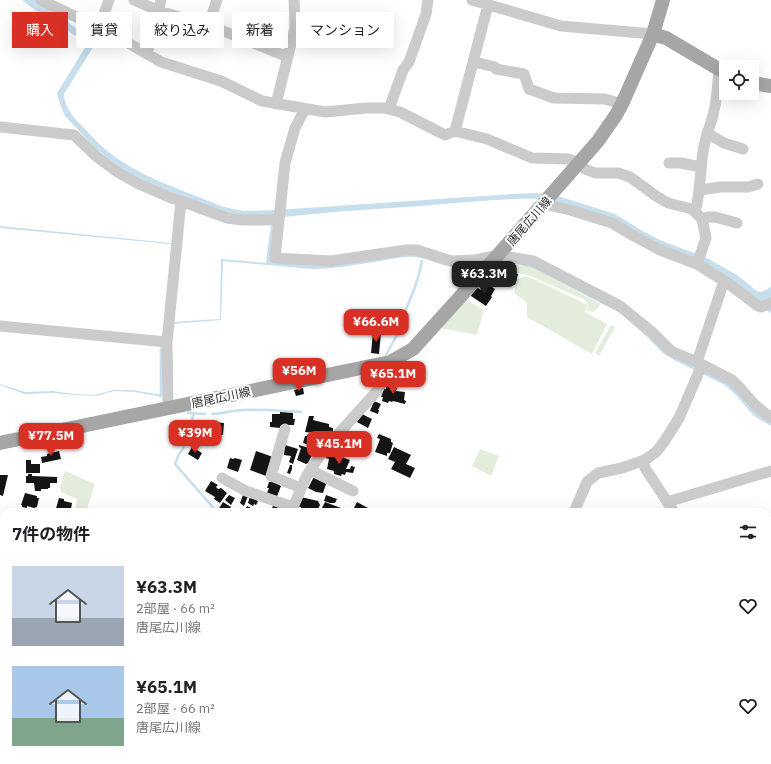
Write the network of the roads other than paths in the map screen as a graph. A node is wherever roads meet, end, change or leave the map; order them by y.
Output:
1 (42, 0) edge
2 (67, 0) edge
3 (109, 0) edge
4 (134, 0) edge
5 (217, 0) edge
6 (294, 0) edge
7 (428, 0) edge
8 (472, 0) edge
9 (663, 0) edge
10 (160, 5) edge
11 (488, 5) junction
12 (62, 10) junction
13 (105, 12) edge
14 (176, 12) edge
15 (213, 12) edge
16 (76, 17) edge
17 (224, 32) edge
18 (652, 34) junction
19 (132, 45) edge
20 (147, 54) junction
21 (288, 57) junction
22 (474, 62) junction
23 (719, 69) edge
24 (759, 84) edge
25 (771, 86) edge
26 (719, 90) edge
27 (276, 104) junction
28 (622, 104) junction
29 (305, 109) junction
30 (389, 109) junction
31 (0, 128) edge
32 (456, 131) junction
33 (707, 133) junction
34 (743, 149) dead end
35 (579, 163) junction
36 (669, 163) dead end
37 (701, 167) junction
38 (758, 184) dead end
39 (700, 190) junction
40 (181, 200) junction
41 (547, 200) junction
42 (699, 215) junction
43 (280, 216) junction
44 (737, 223) dead end
45 (495, 259) junction
46 (699, 261) junction
47 (724, 281) junction
48 (768, 304) edge
49 (0, 326) edge
50 (166, 342) junction
51 (390, 362) junction
52 (700, 367) junction
53 (168, 408) junction
54 (771, 417) edge
55 (285, 429) dead end
56 (0, 443) edge
57 (644, 460) junction
58 (310, 470) junction
59 (771, 471) edge
60 (222, 478) dead end
61 (301, 488) junction
62 (353, 492) dead end
63 (667, 502) junction
64 (287, 508) edge
65 (293, 508) edge
66 (576, 508) edge
67 (671, 508) edge

1 - 12 street
2 - 12 street
3 - 13 street
4 - 10 street
5 - 15 street
6 - 21 street
7 - 30 street
8 - 11 street
9 - 18 main road, 唐尾広川線
10 - 14 street
10 - 20 street
11 - 18 street
11 - 22 street
12 - 16 street
17 - 21 street
18 - 23 main road
18 - 28 main road, 唐尾広川線
19 - 20 street
20 - 27 street
21 - 27 street
22 - 28 street
22 - 32 street
24 - 25 main road
26 - 33 street
27 - 29 street
28 - 35 main road, 唐尾広川線
29 - 30 street
29 - 43 street
30 - 32 street
31 - 40 street
32 - 35 street
33 - 34 street
33 - 37 street
35 - 41 main road, 唐尾広川線
35 - 42 street
36 - 37 street
37 - 39 street
38 - 39 street
39 - 42 street
40 - 43 street
40 - 50 street
41 - 45 main road, 唐尾広川線
41 - 46 street
42 - 44 street
42 - 46 street
43 - 45 street
45 - 51 main road, 唐尾広川線
45 - 52 street
46 - 47 street
47 - 48 street
47 - 52 street
49 - 50 street
50 - 53 street
51 - 53 main road, 唐尾広川線
51 - 58 street
52 - 54 street
52 - 57 street
53 - 56 main road, 唐尾広川線
55 - 61 street
57 - 63 street
57 - 66 street
58 - 61 street
58 - 62 street
59 - 63 street
60 - 64 street
61 - 65 street
63 - 67 street

